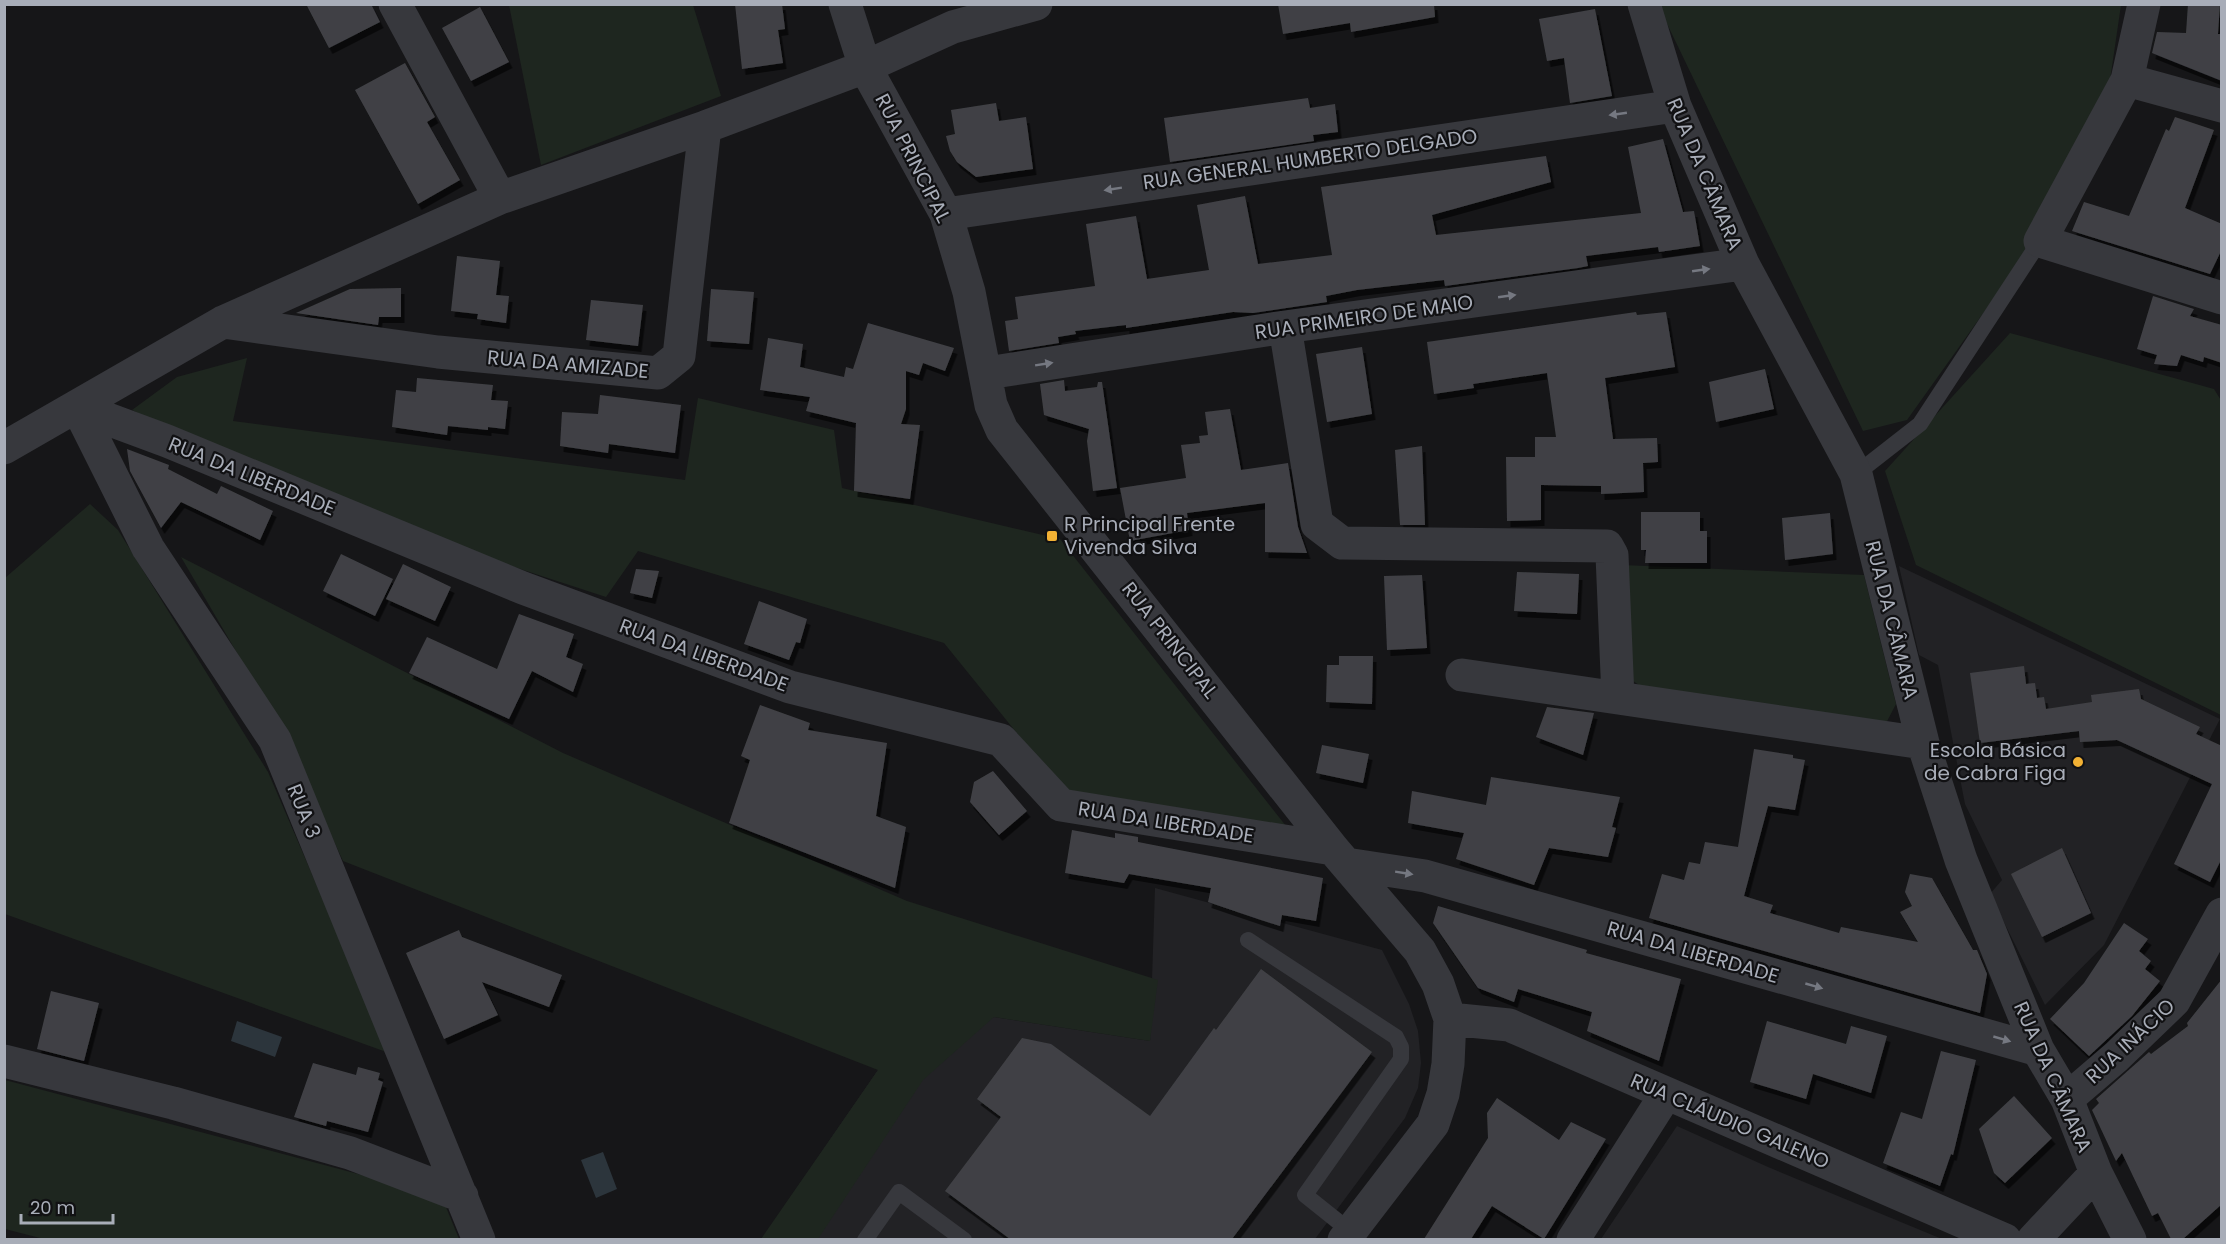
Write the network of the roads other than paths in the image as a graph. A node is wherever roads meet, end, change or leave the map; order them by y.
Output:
1 (394, 4) edge
2 (845, 4) edge
3 (1036, 4) edge
4 (1644, 4) edge
5 (2144, 4) edge
6 (866, 67) junction
7 (2127, 80) junction
8 (1675, 106) junction
9 (2222, 106) edge
10 (705, 127) junction
11 (500, 198) junction
12 (946, 214) junction
13 (2040, 241) junction
14 (1743, 264) junction
15 (2222, 298) edge
16 (223, 322) junction
17 (1285, 327) junction
18 (987, 373) junction
19 (78, 408) junction
20 (4, 448) edge
21 (1856, 474) junction
22 (1462, 675) dead end
23 (1618, 698) junction
24 (1923, 743) junction
25 (1340, 856) junction
26 (2222, 914) edge
27 (1248, 940) dead end
28 (1450, 1019) junction
29 (2038, 1050) junction
30 (4, 1061) edge
31 (1666, 1094) junction
32 (2067, 1099) junction
33 (2096, 1173) junction
34 (462, 1196) junction
35 (1347, 1235) edge
36 (479, 1239) edge
37 (864, 1239) edge
38 (964, 1239) edge
39 (1573, 1239) edge
40 (2005, 1239) edge
41 (2033, 1239) edge
42 (2130, 1239) edge

1 - 11 street
2 - 6 street, RUA PRINCIPAL
3 - 6 street
4 - 8 street, RUA DA CÂMARA
5 - 7 street
6 - 10 street
6 - 12 street, RUA PRINCIPAL
7 - 9 street
7 - 13 street
8 -> 12 street, RUA GENERAL HUMBERTO DELGADO
8 - 14 street, RUA DA CÂMARA
10 - 11 street
10 - 16 street, RUA DA AMIZADE
11 - 16 street
12 - 18 street, RUA PRINCIPAL
13 - 15 street
13 - 21 lane
17 -> 14 street, RUA PRIMEIRO DE MAIO
14 - 21 street, RUA DA CÂMARA
16 - 19 street
18 -> 17 street, RUA PRIMEIRO DE MAIO
17 - 23 street
18 - 25 street, RUA PRINCIPAL
19 - 20 street
19 - 25 street, RUA DA LIBERDADE
19 - 34 street, RUA 3
21 - 24 street, RUA DA CÂMARA
22 - 23 street
23 - 24 street
24 - 29 street, RUA DA CÂMARA
25 - 28 street, RUA PRINCIPAL
25 -> 29 street, RUA DA LIBERDADE
26 - 32 street, RUA INÁCIO
27 - 35 lane
28 - 31 street, RUA CLÁUDIO GALENO
28 - 35 street, RUA PRINCIPAL
29 - 32 street, RUA DA CÂMARA
30 - 34 street
31 - 39 street
31 - 40 street, RUA CLÁUDIO GALENO
32 - 33 street, RUA DA CÂMARA
33 - 41 street
33 - 42 street, RUA DA CÂMARA
34 - 36 street, RUA 3
37 - 38 lane

